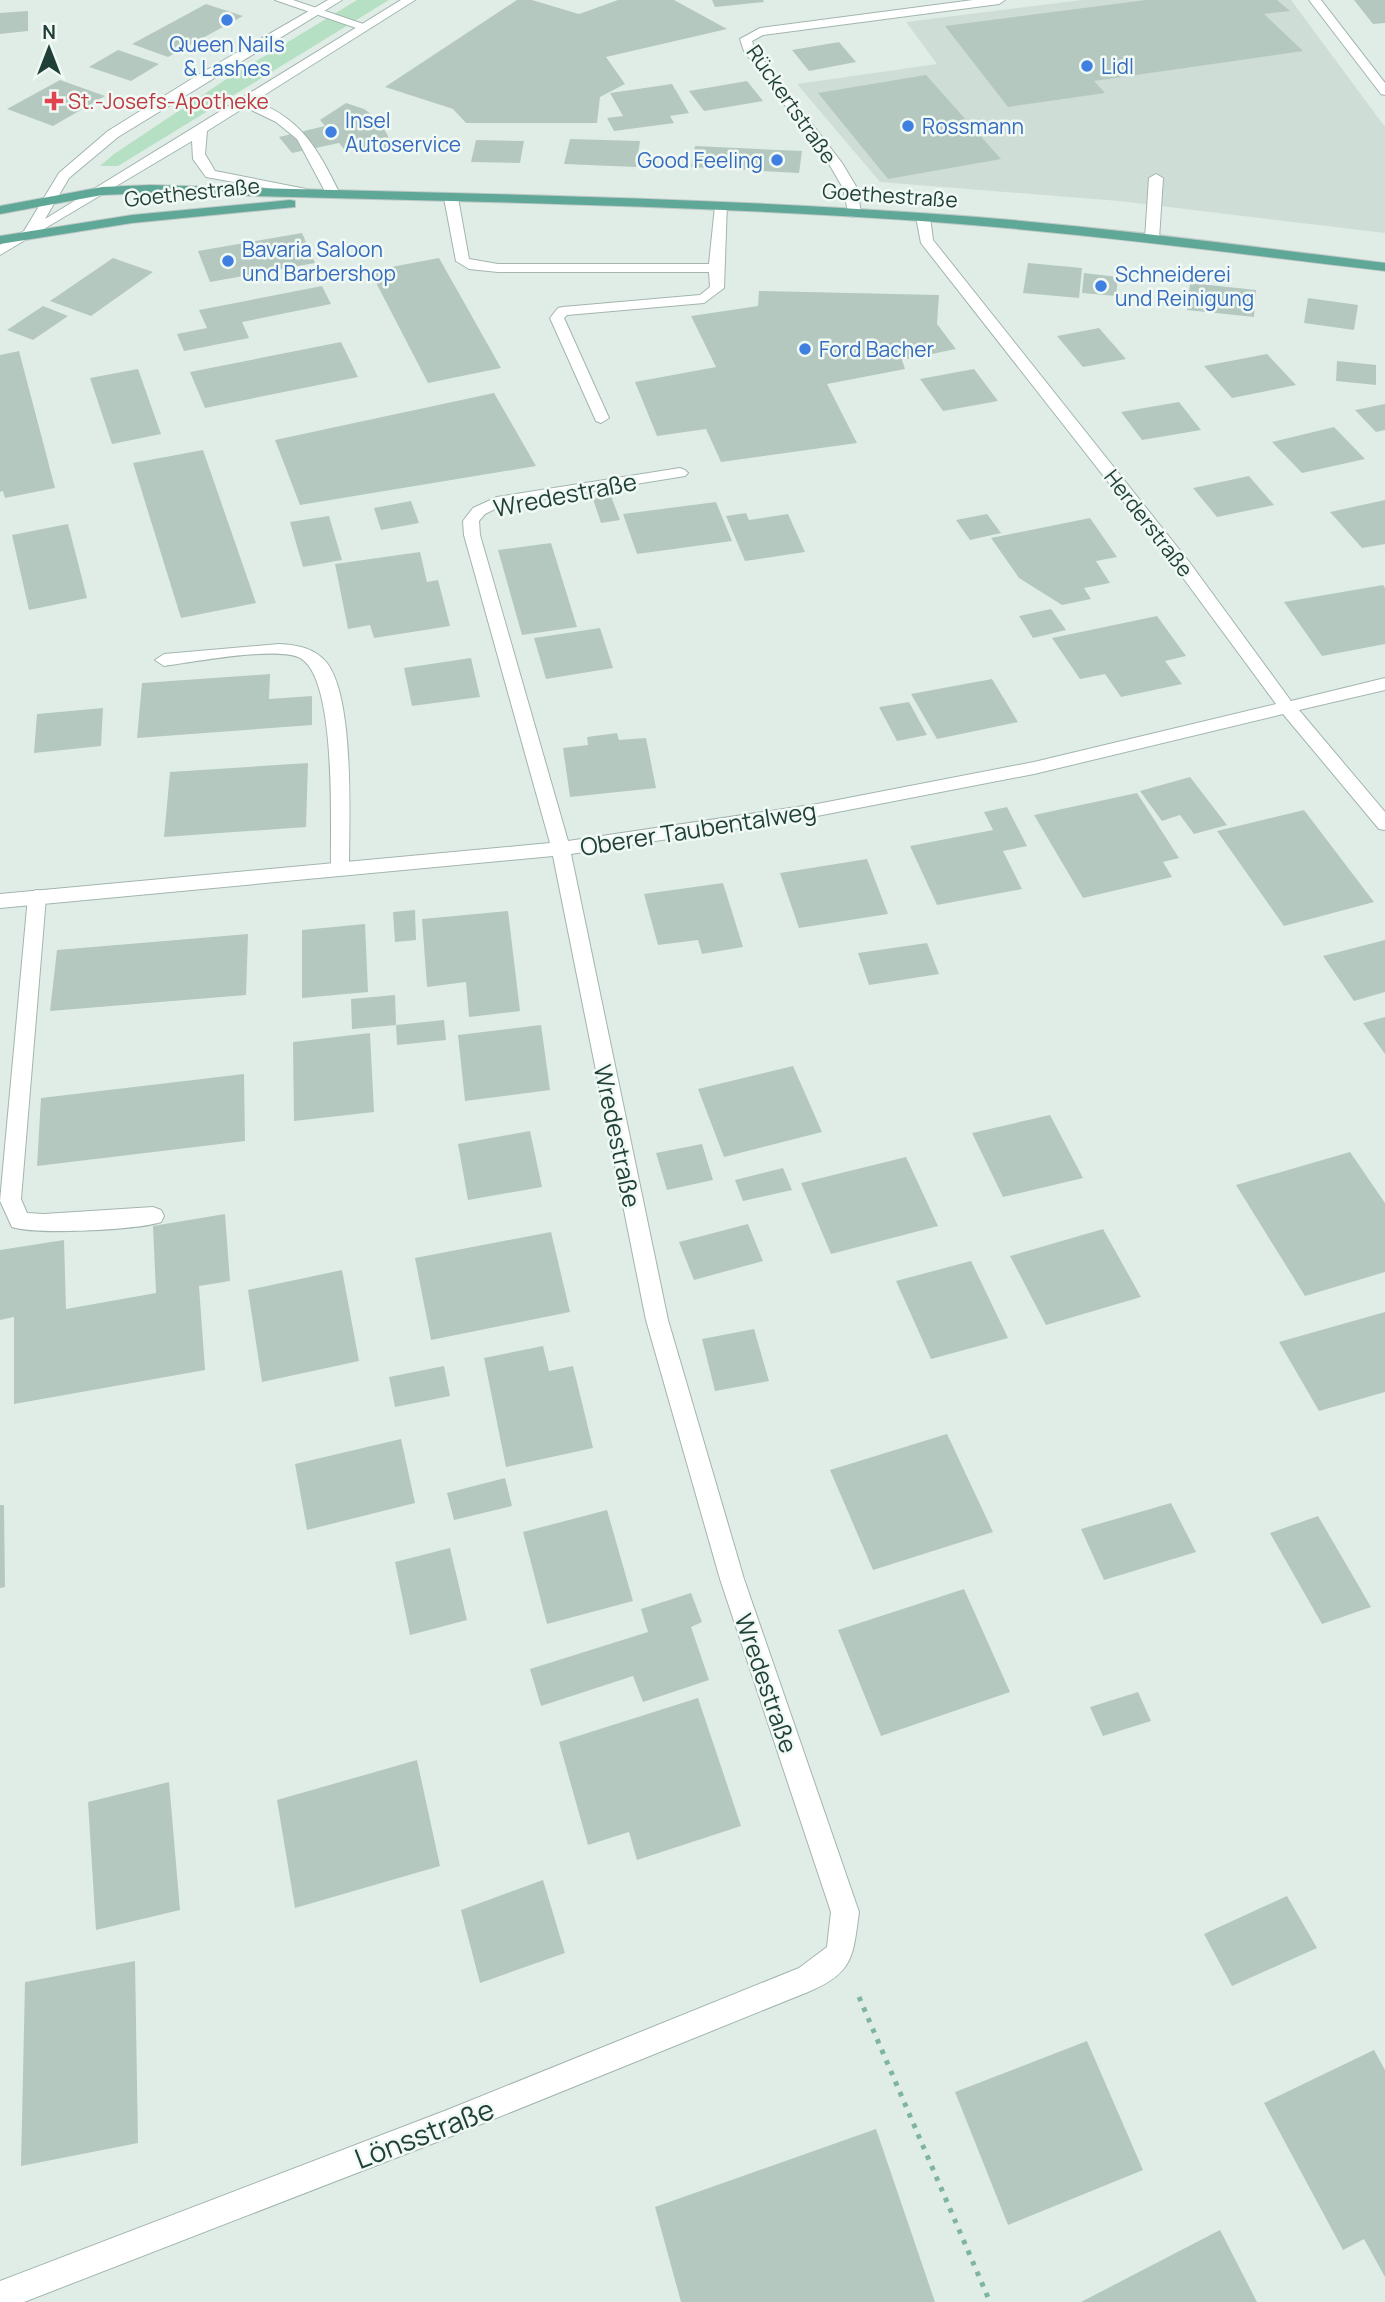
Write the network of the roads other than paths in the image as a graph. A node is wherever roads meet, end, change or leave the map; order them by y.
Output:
1 (281, 0) edge
2 (336, 0) edge
3 (409, 0) edge
4 (999, 0) edge
5 (1315, 0) edge
6 (316, 12) junction
7 (366, 27) junction
8 (1385, 91) edge
9 (245, 102) junction
10 (201, 130) junction
11 (1156, 178) dead end
12 (102, 191) junction
13 (301, 192) junction
14 (333, 194) junction
15 (389, 197) junction
16 (451, 198) junction
17 (47, 200) junction
18 (722, 206) junction
19 (0, 210) edge
20 (854, 213) junction
21 (923, 217) junction
22 (29, 233) junction
23 (1152, 239) junction
24 (0, 240) edge
25 (0, 251) edge
26 (1385, 267) edge
27 (716, 268) junction
28 (601, 418) dead end
29 (680, 473) dead end
30 (164, 660) dead end
31 (1385, 684) edge
32 (1287, 707) junction
33 (1385, 824) edge
34 (561, 849) junction
35 (340, 870) junction
36 (37, 897) junction
37 (0, 901) edge
38 (153, 1216) dead end
39 (840, 1954) joint
40 (0, 2297) edge

1 - 6 street
2 - 6 street
3 - 7 street
4 - 20 street, Rückertstraße
5 - 8 street
6 - 7 street
6 - 17 street
7 - 9 street
9 - 10 street
9 - 14 street
10 - 12 street
10 - 13 street
11 - 23 street
12 - 13 main road, Goethestraße
12 - 17 main road, Goethestraße
12 - 22 street
13 - 14 main road, Goethestraße
14 - 15 main road, Goethestraße
15 - 16 main road, Goethestraße
15 - 22 main road, Goethestraße
16 - 18 main road, Goethestraße
16 - 27 street
17 - 19 main road, Goethestraße
17 - 22 street
18 - 20 main road, Goethestraße
18 - 27 street
20 - 21 main road, Goethestraße
21 - 23 main road, Goethestraße
21 - 32 street, Herderstraße
22 - 24 main road, Goethestraße
22 - 25 street
23 - 26 main road, Goethestraße
27 - 28 street
29 - 34 street, Wredestraße
30 - 35 street
31 - 32 street, Oberer Taubentalweg
32 - 33 street, Herderstraße
32 - 34 street, Oberer Taubentalweg
34 - 35 street, Oberer Taubentalweg
34 - 39 street, Wredestraße
35 - 36 street, Oberer Taubentalweg
36 - 37 street, Oberer Taubentalweg
36 - 38 street
39 - 40 street, Lönsstraße

